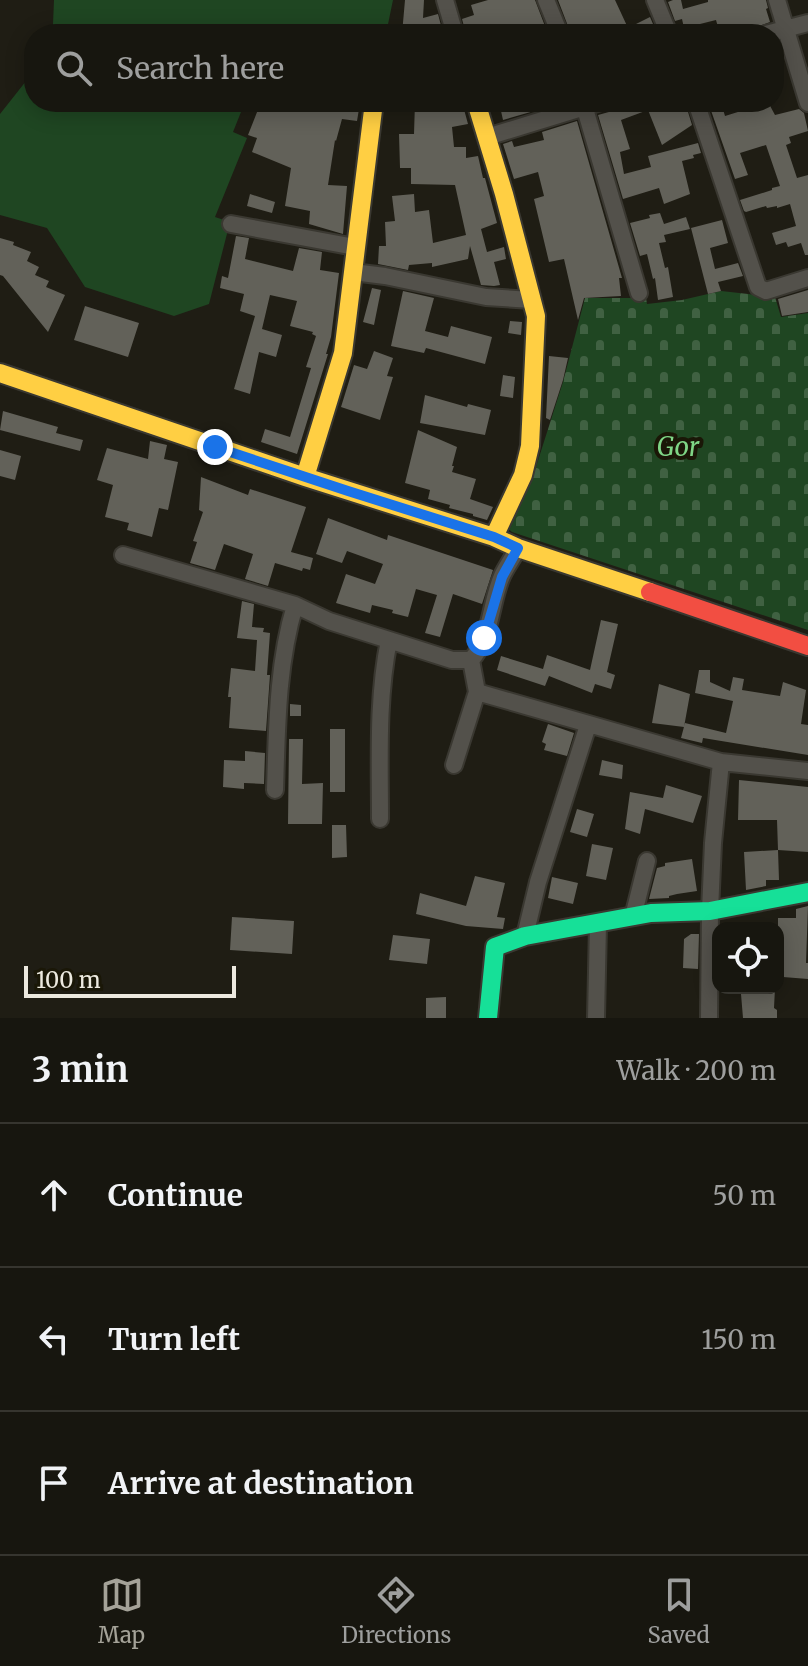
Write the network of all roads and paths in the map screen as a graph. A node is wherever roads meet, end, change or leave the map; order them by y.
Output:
1 (445, 0) edge
2 (546, 0) edge
3 (655, 0) edge
4 (777, 0) edge
5 (808, 23) edge
6 (452, 24) edge
7 (556, 24) edge
8 (665, 24) edge
9 (783, 24) edge
10 (784, 26) edge
11 (785, 30) junction
12 (808, 103) edge
13 (373, 112) edge
14 (479, 112) edge
15 (563, 112) edge
16 (586, 112) edge
17 (699, 112) edge
18 (487, 137) junction
19 (231, 224) dead end
20 (355, 247) junction
21 (353, 272) junction
22 (808, 278) edge
23 (639, 293) dead end
24 (532, 300) junction
25 (0, 373) edge
26 (305, 477) junction
27 (494, 537) junction
28 (518, 548) junction
29 (123, 555) dead end
30 (295, 605) junction
31 (389, 640) junction
32 (808, 646) edge
33 (471, 660) junction
34 (477, 692) junction
35 (588, 725) junction
36 (721, 762) junction
37 (454, 765) dead end
38 (808, 771) edge
39 (275, 790) dead end
40 (380, 819) dead end
41 (647, 861) dead end
42 (808, 892) edge
43 (710, 911) junction
44 (633, 917) junction
45 (598, 924) junction
46 (525, 936) junction
47 (488, 1018) edge
48 (596, 1018) edge
49 (709, 1018) edge

1 - 6 street
2 - 7 street
3 - 8 street
4 - 9 street
5 - 11 street
10 - 11 street
11 - 12 street
13 - 20 street
14 - 18 street
15 - 18 street
16 - 23 street
17 - 22 street
18 - 24 street
19 - 20 street
20 - 21 street
21 - 24 street
21 - 26 street
24 - 27 street
25 - 26 street
26 - 27 street
27 - 28 street
28 - 32 street
28 - 33 street
29 - 30 street
30 - 31 street
30 - 39 street
31 - 33 street
31 - 40 street
33 - 34 street
34 - 35 street
34 - 37 street
35 - 36 street
35 - 46 street
36 - 38 street
36 - 43 street
41 - 44 street
42 - 43 street
43 - 44 street
43 - 49 street
44 - 45 street
45 - 46 street
45 - 48 street
46 - 47 street

